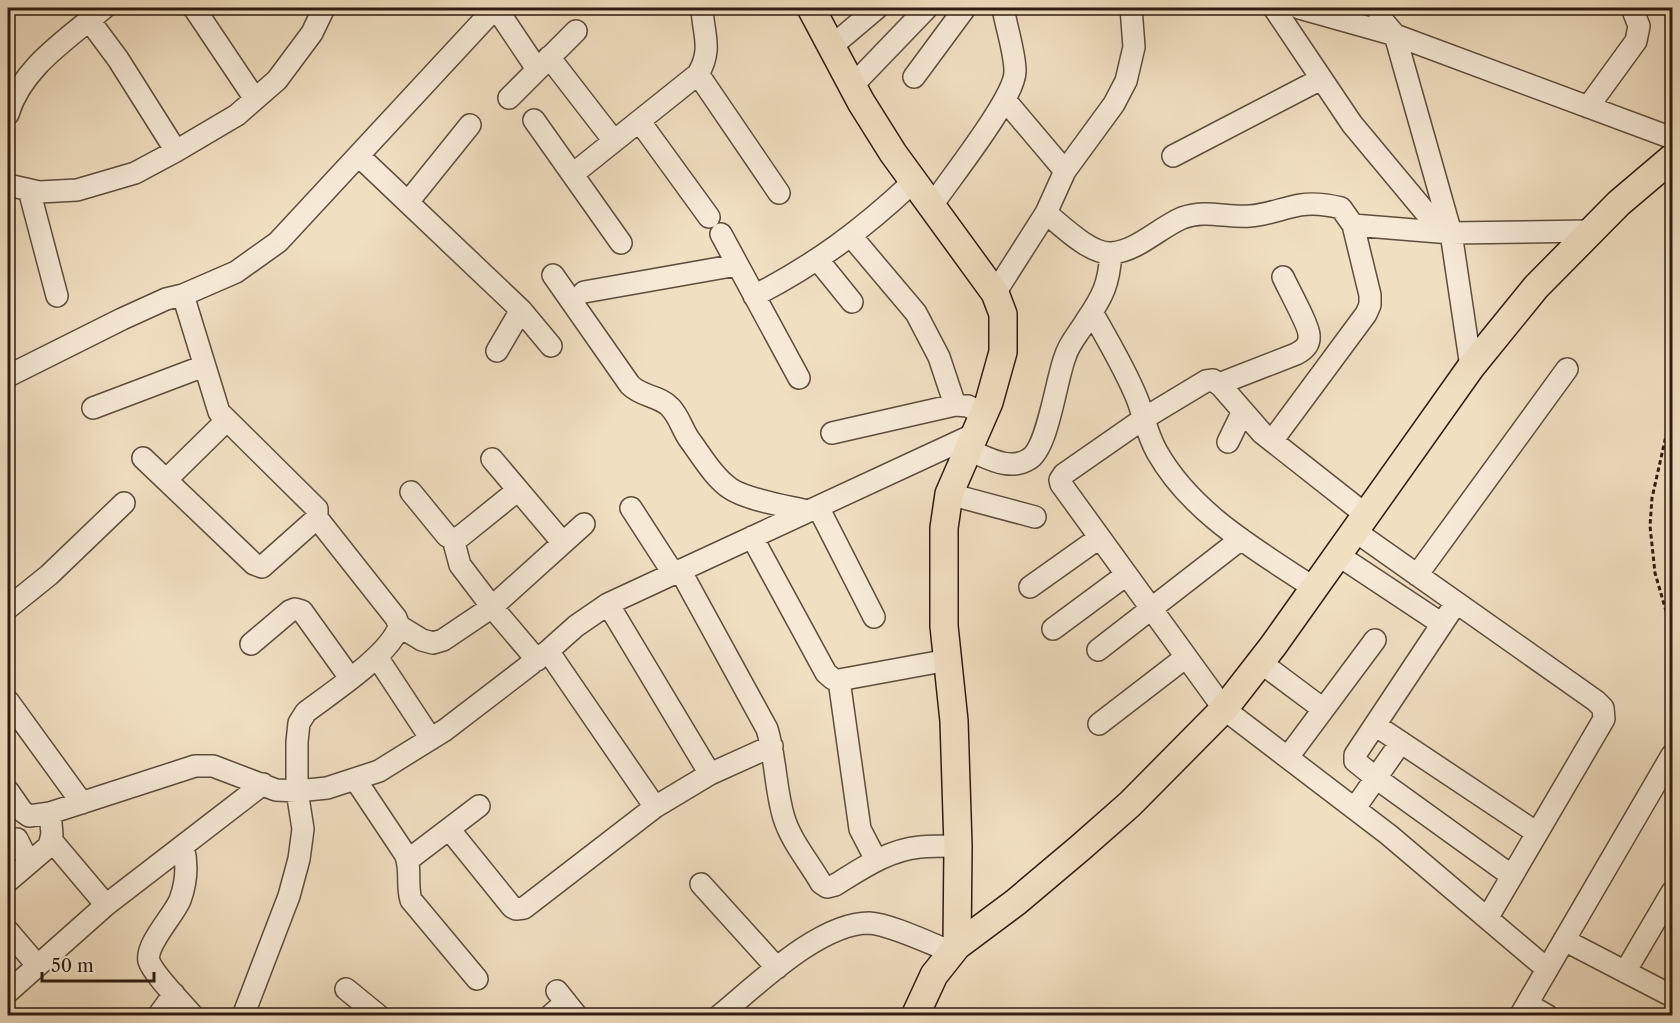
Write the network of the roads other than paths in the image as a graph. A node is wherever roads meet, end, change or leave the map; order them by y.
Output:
1 (194, 8) edge
2 (324, 8) edge
3 (495, 8) edge
4 (702, 8) edge
5 (811, 8) edge
6 (877, 8) edge
7 (927, 8) edge
8 (965, 8) edge
9 (1003, 8) edge
10 (1131, 8) edge
11 (1274, 8) edge
12 (1299, 8) edge
13 (1377, 8) edge
14 (1632, 8) edge
15 (97, 14) edge
16 (576, 31) dead end
17 (1395, 35) junction
18 (832, 46) junction
19 (543, 63) junction
20 (698, 74) junction
21 (914, 77) dead end
22 (1321, 80) junction
23 (853, 85) junction
24 (509, 98) dead end
25 (255, 99) junction
26 (1005, 100) junction
27 (1588, 107) junction
28 (8, 114) edge
29 (534, 120) dead end
30 (640, 122) junction
31 (470, 125) dead end
32 (1672, 138) edge
33 (614, 141) junction
34 (176, 151) junction
35 (358, 156) junction
36 (1173, 156) dead end
37 (1672, 158) edge
38 (1065, 171) junction
39 (573, 174) junction
40 (913, 182) junction
41 (8, 185) edge
42 (29, 190) junction
43 (778, 193) dead end
44 (408, 202) junction
45 (931, 207) junction
46 (1046, 213) junction
47 (1353, 225) junction
48 (1590, 231) junction
49 (1447, 232) junction
50 (851, 236) junction
51 (621, 243) dead end
52 (1111, 254) junction
53 (818, 260) junction
54 (737, 265) junction
55 (553, 276) dead end
56 (1283, 277) dead end
57 (584, 292) dead end
58 (995, 293) junction
59 (183, 295) junction
60 (754, 296) junction
61 (57, 297) dead end
62 (852, 302) dead end
63 (521, 310) junction
64 (1092, 312) junction
65 (551, 346) dead end
66 (497, 351) dead end
67 (204, 366) junction
68 (1472, 367) junction
69 (1567, 369) dead end
70 (8, 376) edge
71 (799, 378) dead end
72 (1219, 384) junction
73 (955, 405) junction
74 (93, 408) dead end
75 (1243, 411) junction
76 (1143, 419) junction
77 (227, 420) junction
78 (832, 433) dead end
79 (976, 433) junction
80 (1272, 441) junction
81 (1228, 442) dead end
82 (143, 458) dead end
83 (492, 459) dead end
84 (166, 480) junction
85 (518, 490) junction
86 (411, 492) dead end
87 (949, 494) junction
88 (124, 503) dead end
89 (631, 508) dead end
90 (812, 509) junction
91 (317, 518) junction
92 (1035, 518) dead end
93 (1360, 523) junction
94 (584, 524) dead end
95 (752, 537) junction
96 (1099, 538) junction
97 (453, 539) junction
98 (1241, 539) junction
99 (563, 543) junction
100 (1338, 555) junction
101 (676, 572) junction
102 (1126, 575) junction
103 (1417, 575) junction
104 (1030, 587) dead end
105 (1314, 588) junction
106 (1456, 603) junction
107 (609, 604) junction
108 (8, 608) edge
109 (492, 608) junction
110 (1152, 610) junction
111 (874, 617) dead end
112 (1442, 624) junction
113 (399, 626) junction
114 (1053, 629) dead end
115 (1375, 640) dead end
116 (251, 644) dead end
117 (1098, 650) dead end
118 (543, 655) junction
119 (377, 657) junction
120 (1186, 657) junction
121 (948, 660) junction
122 (1260, 662) junction
123 (350, 678) junction
124 (839, 680) junction
125 (8, 701) edge
126 (1323, 709) junction
127 (1224, 710) junction
128 (1099, 724) dead end
129 (1375, 725) junction
130 (431, 739) junction
131 (1401, 742) junction
132 (772, 746) junction
133 (1672, 755) edge
134 (1288, 757) junction
135 (710, 774) junction
136 (1376, 778) junction
137 (355, 779) junction
138 (1666, 781) edge
139 (263, 784) junction
140 (297, 791) junction
141 (11, 803) edge
142 (82, 803) junction
143 (479, 806) dead end
144 (655, 807) junction
145 (1355, 808) junction
146 (50, 813) junction
147 (449, 829) junction
148 (1537, 833) junction
149 (17, 839) dead end
150 (52, 841) junction
151 (183, 846) junction
152 (958, 846) junction
153 (408, 860) junction
154 (876, 860) junction
155 (29, 863) junction
156 (1512, 876) junction
157 (8, 881) edge
158 (701, 884) dead end
159 (1672, 892) edge
160 (106, 905) junction
161 (1488, 917) junction
162 (8, 931) edge
163 (1564, 940) junction
164 (954, 949) junction
165 (37, 965) junction
166 (777, 968) junction
167 (1547, 969) junction
168 (1625, 972) junction
169 (477, 979) dead end
170 (346, 989) dead end
171 (8, 992) edge
172 (174, 994) junction
173 (1672, 996) edge
174 (1523, 1010) edge
175 (158, 1016) edge
176 (193, 1016) edge
177 (243, 1016) edge
178 (379, 1016) edge
179 (719, 1016) edge
180 (915, 1016) edge
181 (1548, 1016) edge

1 - 25 street
2 - 25 street
3 - 19 street
3 - 35 street
4 - 20 street
5 - 18 main road
6 - 18 street
7 - 23 street
8 - 21 street
9 - 26 street
10 - 38 street
11 - 22 street
12 - 17 street
13 - 17 street
14 - 27 street
15 - 28 street
15 - 34 street
16 - 19 street
17 - 27 street
17 - 49 street
18 - 23 main road
19 - 24 street
19 - 33 street
20 - 30 street
20 - 43 street
22 - 36 street
22 - 49 street
23 - 40 main road
25 - 34 street
26 - 38 street
26 - 45 street
27 - 32 street
29 - 39 street
30 - 33 street
30 - 54 street
31 - 44 street
33 - 39 street
34 - 42 street
35 - 44 street
35 - 59 street
37 - 48 main road
38 - 46 street
39 - 51 street
40 - 45 main road
40 - 50 street
41 - 42 street
42 - 61 street
44 - 63 street
45 - 58 main road
46 - 52 street
46 - 58 street
47 - 49 street
47 - 52 street
47 - 80 street
48 - 49 street
48 - 68 main road
49 - 68 street
50 - 53 street
50 - 73 street
52 - 64 street
53 - 60 street
53 - 62 street
54 - 57 street
54 - 60 street
55 - 90 street
56 - 72 street
58 - 79 main road
59 - 67 street
59 - 70 street
60 - 71 street
63 - 65 street
63 - 66 street
64 - 76 street
64 - 79 street
67 - 74 street
67 - 77 street
68 - 93 main road
69 - 103 street
72 - 75 street
72 - 76 street
73 - 78 street
73 - 79 street
75 - 80 street
75 - 81 street
76 - 96 street
76 - 98 street
77 - 84 street
77 - 91 street
79 - 87 main road
79 - 90 street
80 - 93 street
82 - 84 street
83 - 85 street
84 - 91 street
85 - 97 street
85 - 99 street
86 - 97 street
87 - 92 street
87 - 121 main road
88 - 108 street
89 - 101 street
90 - 95 street
90 - 111 street
91 - 113 street
93 - 100 main road
93 - 103 street
94 - 99 street
95 - 101 street
95 - 124 street
96 - 102 street
96 - 104 street
97 - 109 street
98 - 105 street
98 - 110 street
99 - 109 street
100 - 105 main road
100 - 112 street
101 - 107 street
101 - 132 street
102 - 110 street
102 - 114 street
103 - 106 street
105 - 122 main road
106 - 112 street
106 - 148 street
107 - 118 street
107 - 135 street
109 - 113 street
109 - 118 street
110 - 117 street
110 - 120 street
112 - 129 street
113 - 119 street
115 - 126 street
116 - 123 street
118 - 130 street
118 - 144 street
119 - 123 street
119 - 130 street
120 - 127 street
120 - 128 street
121 - 124 street
121 - 152 main road
122 - 126 street
122 - 127 main road
123 - 140 street
124 - 154 street
125 - 142 street
126 - 134 street
127 - 134 street
127 - 164 main road
129 - 131 street
129 - 136 street
130 - 137 street
131 - 136 street
131 - 148 street
132 - 135 street
132 - 154 street
133 - 138 street
134 - 145 street
135 - 144 street
136 - 145 street
136 - 156 street
137 - 140 street
137 - 153 street
138 - 163 street
139 - 140 street
139 - 142 street
139 - 151 street
140 - 177 street
141 - 146 street
142 - 146 street
143 - 147 street
144 - 147 street
145 - 161 street
146 - 150 street
147 - 153 street
148 - 156 street
149 - 155 street
150 - 155 street
150 - 160 street
151 - 160 street
151 - 172 street
152 - 154 street
152 - 164 main road
153 - 169 street
155 - 157 street
156 - 161 street
158 - 166 street
159 - 168 street
160 - 165 street
161 - 167 street
162 - 165 street
163 - 167 street
163 - 168 street
164 - 166 street
164 - 180 main road
165 - 171 street
166 - 179 street
167 - 174 street
168 - 173 street
170 - 178 street
172 - 175 street
172 - 176 street
174 - 181 street

